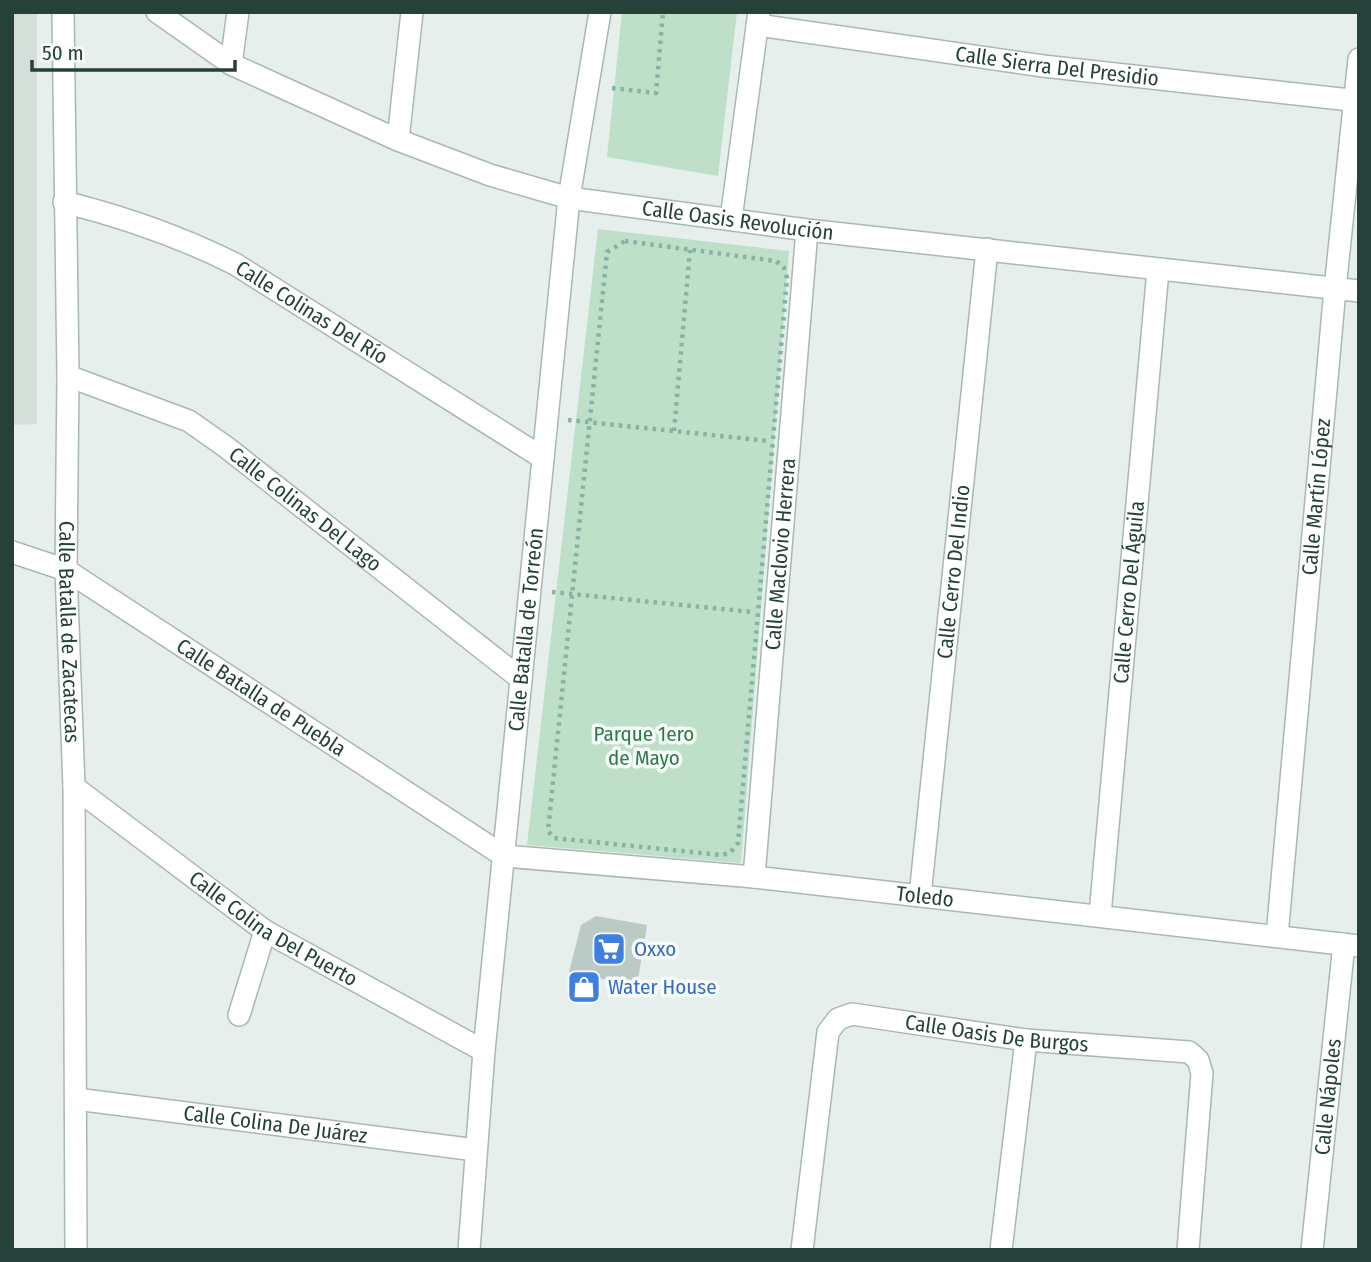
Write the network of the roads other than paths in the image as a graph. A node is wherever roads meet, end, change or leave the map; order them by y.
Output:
1 (62, 12) edge
2 (157, 12) edge
3 (238, 12) edge
4 (412, 12) edge
5 (600, 12) edge
6 (758, 19) edge
7 (1359, 60) edge
8 (232, 64) junction
9 (1356, 101) edge
10 (398, 140) junction
11 (569, 198) junction
12 (64, 202) junction
13 (731, 219) junction
14 (807, 230) junction
15 (987, 249) junction
16 (1158, 270) junction
17 (1335, 289) junction
18 (1359, 291) edge
19 (68, 376) junction
20 (543, 458) junction
21 (12, 552) edge
22 (66, 570) junction
23 (521, 679) junction
24 (74, 787) junction
25 (503, 856) junction
26 (754, 877) junction
27 (920, 896) junction
28 (1100, 915) junction
29 (265, 931) junction
30 (1278, 936) junction
31 (1351, 945) edge
32 (239, 1015) dead end
33 (1026, 1040) junction
34 (484, 1051) junction
35 (76, 1099) junction
36 (477, 1150) junction
37 (76, 1250) edge
38 (469, 1250) edge
39 (802, 1250) edge
40 (1002, 1250) edge
41 (1188, 1250) edge
42 (1312, 1250) edge

1 - 12 street, Calle Batalla de Zacatecas
2 - 8 street, Calle Oasis Revolución
3 - 8 street
4 - 10 street
5 - 11 street, Calle Batalla de Torreón
6 - 9 street, Calle Sierra Del Presidio
6 - 13 street
7 - 9 street, Calle Martín López
8 - 10 street, Calle Oasis Revolución
9 - 17 street, Calle Martín López
10 - 11 street, Calle Oasis Revolución
11 - 13 street, Calle Oasis Revolución
11 - 20 street, Calle Batalla de Torreón
12 - 19 street, Calle Batalla de Zacatecas
12 - 20 street, Calle Colinas Del Río
13 - 14 street, Calle Oasis Revolución
14 - 15 street, Calle Oasis Revolución
14 - 26 street, Calle Maclovio Herrera
15 - 16 street, Calle Oasis Revolución
15 - 27 street, Calle Cerro Del Indio
16 - 17 street, Calle Oasis Revolución
16 - 28 street, Calle Cerro Del Águila
17 - 18 street, Calle Oasis Revolución
17 - 30 street, Calle Martín López
19 - 22 street, Calle Batalla de Zacatecas
19 - 23 street, Calle Colinas Del Lago
20 - 23 street, Calle Batalla de Torreón
21 - 22 street, Calle Batalla de Puebla
22 - 24 street, Calle Batalla de Zacatecas
22 - 25 street, Calle Batalla de Puebla
23 - 25 street, Calle Batalla de Torreón
24 - 29 street, Calle Colina Del Puerto
24 - 35 street, Calle Batalla de Zacatecas
25 - 26 street, Toledo
25 - 34 street, Calle Batalla de Torreón
26 - 27 street, Toledo
27 - 28 street, Toledo
28 - 30 street, Toledo
29 - 32 street
29 - 34 street, Calle Colina Del Puerto
30 - 31 street, Toledo
31 - 42 street, Calle Nápoles
33 - 39 street, Calle Oasis De Burgos
33 - 40 street
33 - 41 street, Calle Oasis De Burgos
34 - 36 street, Calle Batalla de Torreón
35 - 36 street, Calle Colina De Juárez
35 - 37 street, Calle Batalla de Zacatecas
36 - 38 street, Calle Batalla de Torreón

